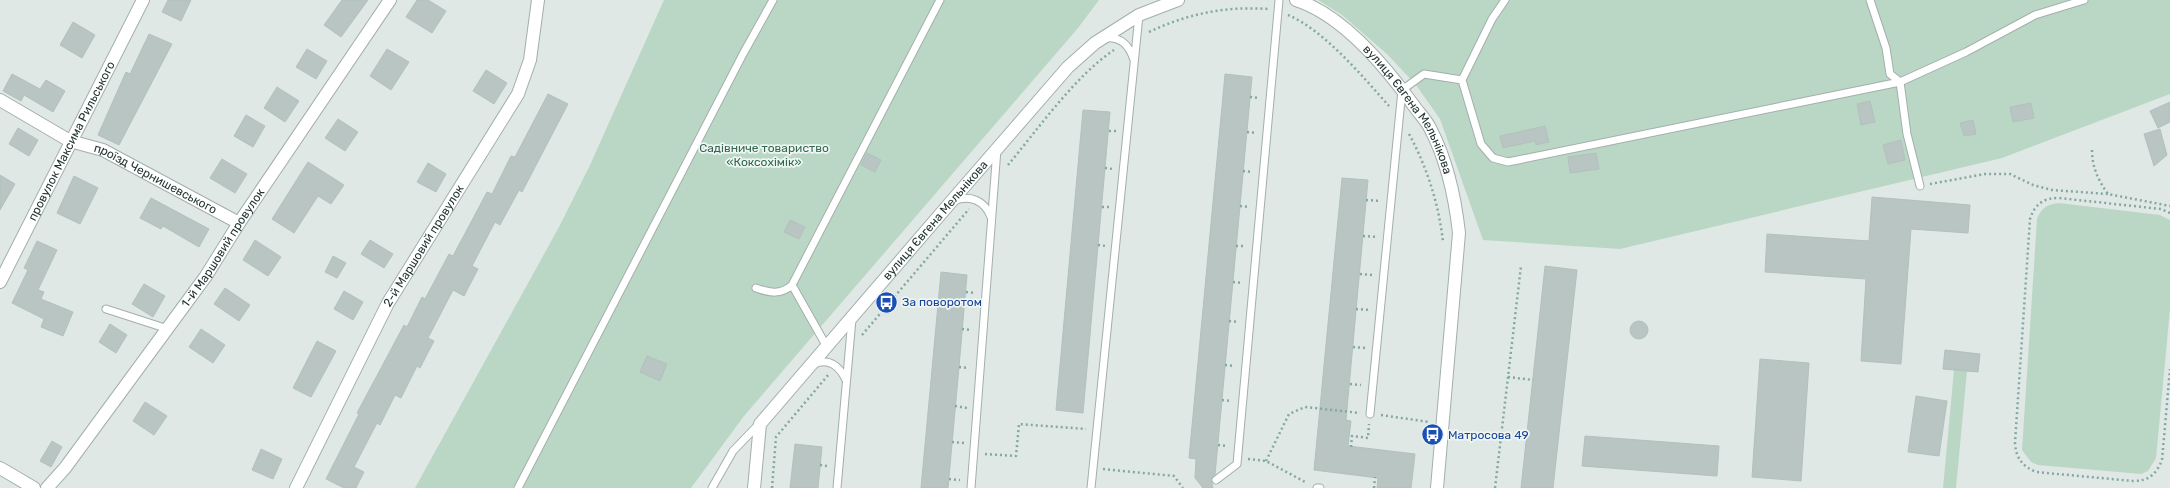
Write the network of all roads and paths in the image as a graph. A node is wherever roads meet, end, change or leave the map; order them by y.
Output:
1 (143, 0) edge
2 (390, 0) edge
3 (538, 0) edge
4 (773, 0) edge
5 (940, 0) edge
6 (1178, 0) edge
7 (1279, 0) edge
8 (1296, 0) edge
9 (1506, 0) edge
10 (1870, 0) edge
11 (2084, 0) edge
12 (1278, 12) junction
13 (1139, 15) junction
14 (1137, 37) junction
15 (1100, 39) junction
16 (1126, 44) junction
17 (1135, 61) junction
18 (1462, 80) junction
19 (1900, 82) junction
20 (1402, 90) junction
21 (0, 100) edge
22 (1400, 117) junction
23 (70, 141) junction
24 (997, 148) junction
25 (2092, 150) dead end
26 (995, 180) junction
27 (1920, 186) joint
28 (2108, 194) junction
29 (977, 200) junction
30 (950, 203) junction
31 (2170, 206) edge
32 (2170, 213) edge
33 (992, 219) junction
34 (239, 223) junction
35 (1443, 245) dead end
36 (1521, 266) dead end
37 (0, 282) edge
38 (792, 285) junction
39 (756, 288) dead end
40 (106, 309) dead end
41 (852, 319) junction
42 (168, 329) junction
43 (827, 347) junction
44 (849, 351) junction
45 (812, 365) junction
46 (836, 366) junction
47 (2170, 369) edge
48 (1508, 377) junction
49 (1533, 380) dead end
50 (846, 381) junction
51 (2169, 395) edge
52 (1370, 414) junction
53 (1431, 415) dead end
54 (1430, 422) junction
55 (760, 424) junction
56 (1097, 430) junction
57 (1429, 430) dead end
58 (1351, 447) dead end
59 (974, 453) junction
60 (1237, 458) junction
61 (1266, 461) junction
62 (0, 468) edge
63 (1093, 468) junction
64 (1375, 477) dead end
65 (1216, 480) dead end
66 (34, 488) edge
67 (47, 488) edge
68 (296, 488) edge
69 (518, 488) edge
70 (712, 488) edge
71 (754, 488) edge
72 (772, 488) edge
73 (836, 488) edge
74 (971, 488) edge
75 (1091, 488) edge
76 (1183, 488) edge
77 (1317, 488) edge
78 (1320, 488) edge
79 (1374, 488) edge
80 (1437, 488) edge
81 (1495, 488) edge

1 - 23 street, провулок Максима Рильського
2 - 34 street, 1-й Маршовий провулок
3 - 68 street, 2-й Маршовий провулок
4 - 69 lane
5 - 38 lane
6 - 13 street, вулиця Євгена Мельнікова
7 - 12 lane
8 - 20 street, вулиця Євгена Мельнікова
9 - 18 lane
10 - 19 lane
11 - 19 lane
12 - 14 path
12 - 22 path
12 - 60 lane
13 - 14 lane
13 - 15 street, вулиця Євгена Мельнікова
14 - 17 lane
15 - 16 lane
15 - 24 street, вулиця Євгена Мельнікова
16 - 17 lane
16 - 26 path
17 - 56 lane
18 - 19 lane
18 - 20 lane
19 - 27 lane
20 - 22 lane
20 - 80 street, вулиця Євгена Мельнікова
21 - 23 street, проїзд Чернишевського
22 - 35 path
22 - 52 lane
23 - 34 street, проїзд Чернишевського
23 - 37 street, провулок Максима Рильського
24 - 26 lane
24 - 30 street, вулиця Євгена Мельнікова
25 - 28 path
26 - 33 lane
27 - 28 path
28 - 31 path
29 - 30 lane
29 - 33 lane
29 - 44 path
30 - 41 street, вулиця Євгена Мельнікова
32 - 51 path
33 - 59 lane
34 - 42 street, 1-й Маршовий провулок
36 - 48 path
38 - 39 lane
38 - 43 lane
40 - 42 lane
41 - 43 street, вулиця Євгена Мельнікова
41 - 44 lane
42 - 67 street, 1-й Маршовий провулок
43 - 45 street, вулиця Євгена Мельнікова
44 - 50 lane
45 - 46 lane
45 - 55 street, вулиця Євгена Мельнікова
46 - 50 lane
46 - 72 path
47 - 51 path
48 - 49 path
48 - 81 path
50 - 73 lane
52 - 54 path
52 - 58 path
52 - 61 path
53 - 54 path
54 - 57 path
55 - 70 lane
55 - 71 street
56 - 59 path
56 - 63 lane
59 - 74 lane
60 - 61 path
60 - 65 lane
61 - 77 path
62 - 66 street
63 - 75 lane
63 - 76 path
64 - 79 path
77 - 78 lane

